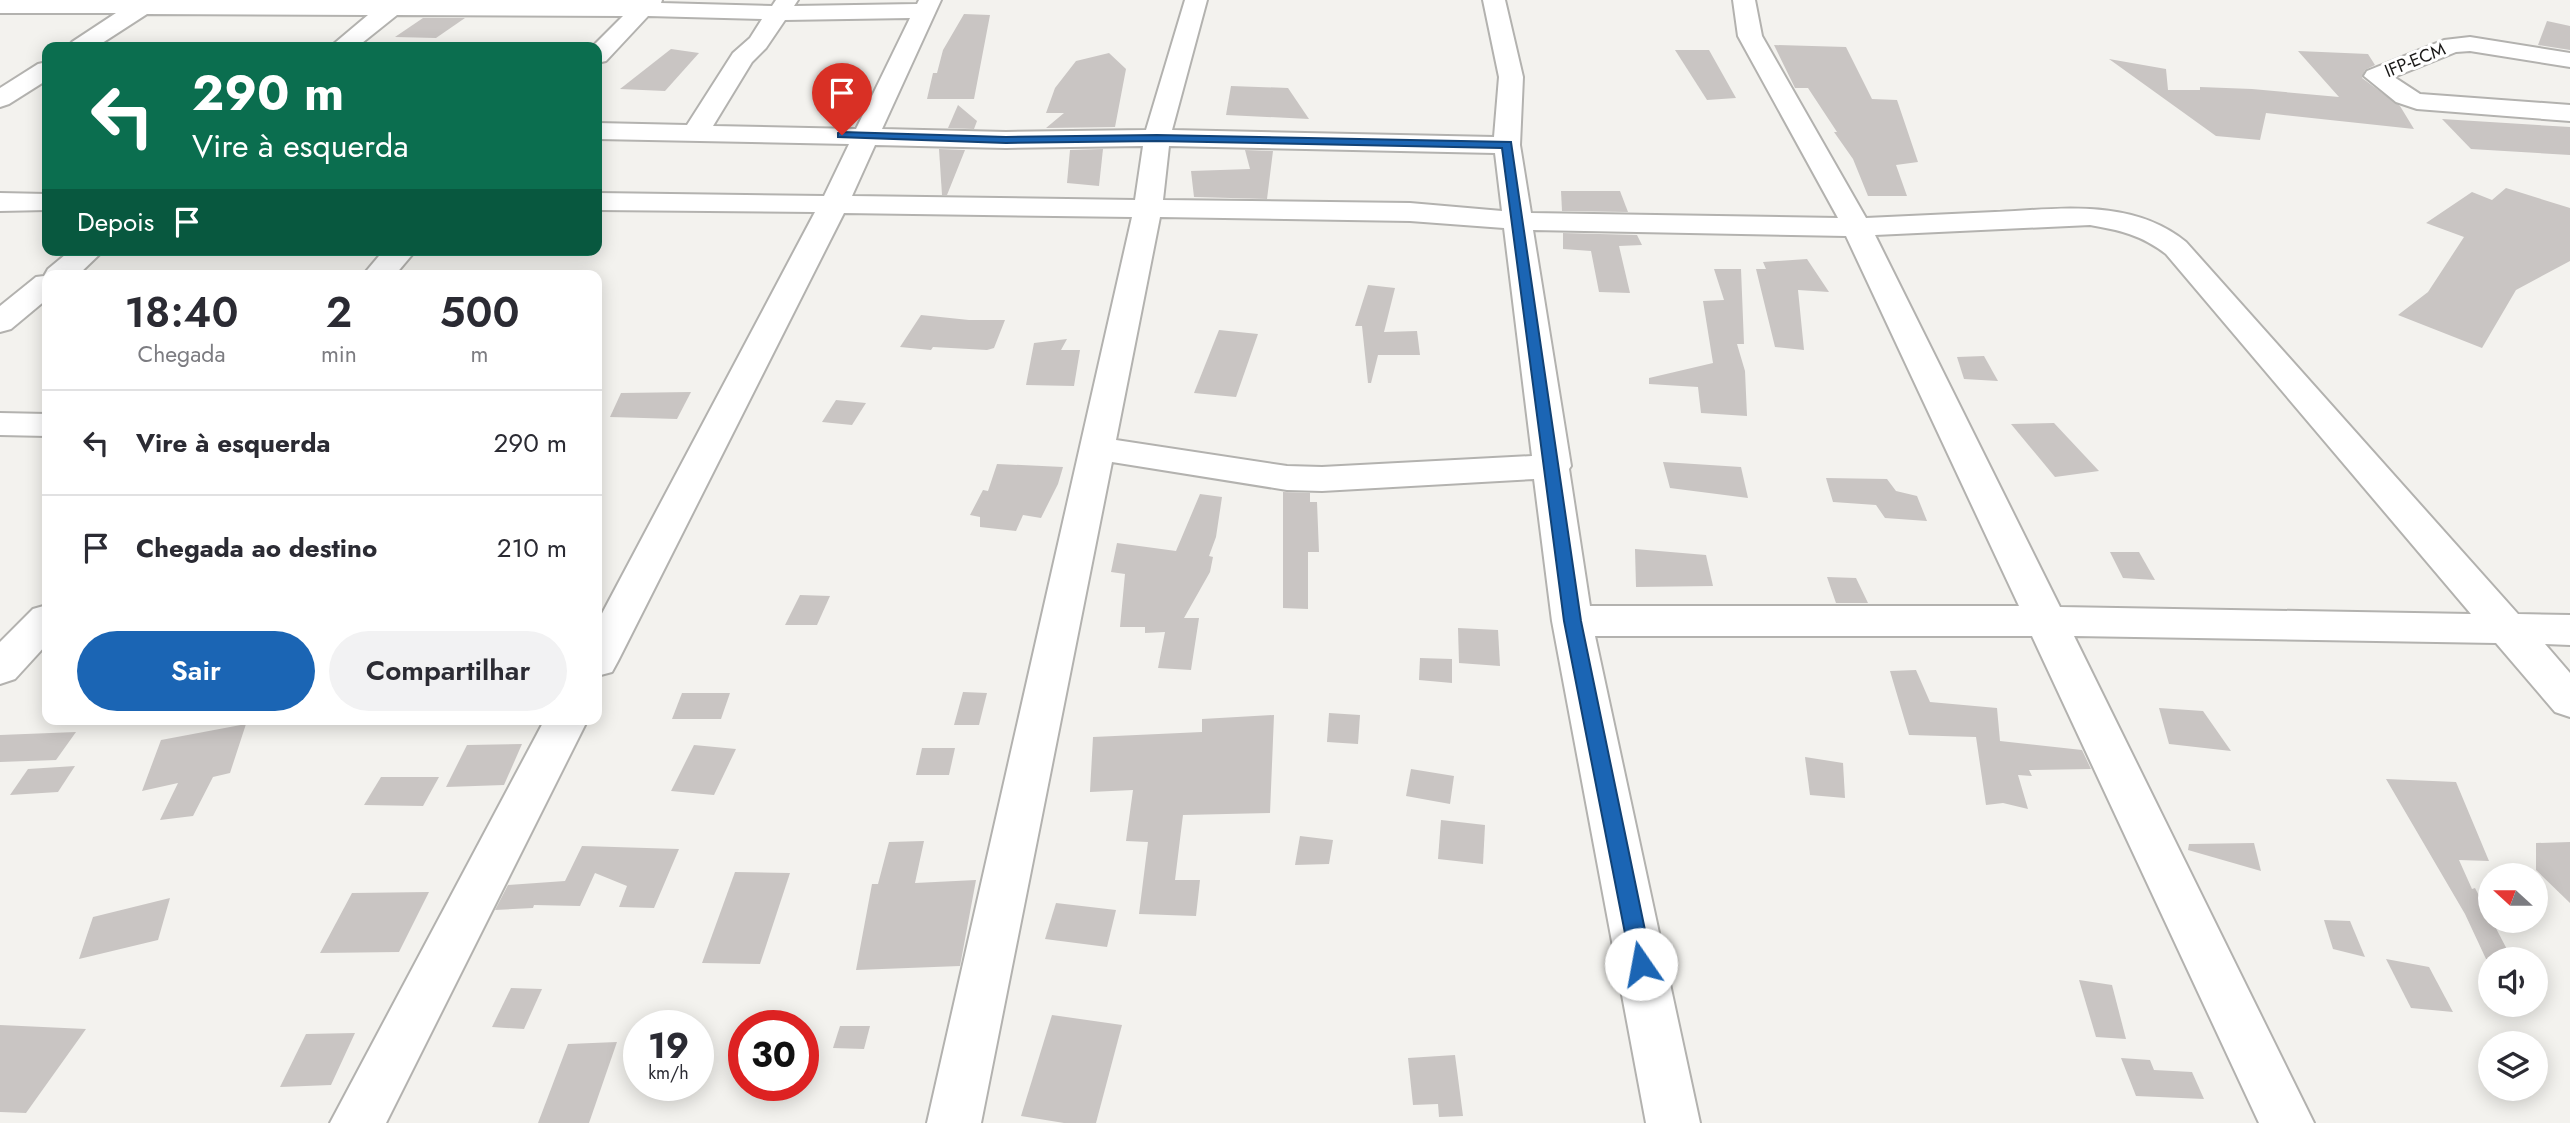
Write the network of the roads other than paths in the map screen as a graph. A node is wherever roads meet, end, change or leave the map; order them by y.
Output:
1 (1196, 0) edge
2 (1494, 0) edge
3 (1744, 0) edge
4 (148, 3) edge
5 (397, 4) edge
6 (647, 4) edge
7 (0, 6) edge
8 (783, 6) edge
9 (927, 6) edge
10 (88, 42) edge
11 (348, 42) edge
12 (602, 51) edge
13 (2570, 60) edge
14 (42, 72) edge
15 (0, 99) edge
16 (2570, 113) edge
17 (602, 131) edge
18 (695, 133) junction
19 (866, 135) junction
20 (1157, 138) junction
21 (1507, 145) junction
22 (602, 201) edge
23 (0, 202) edge
24 (42, 202) edge
25 (835, 202) junction
26 (1148, 208) junction
27 (1519, 221) junction
28 (1857, 227) junction
29 (82, 256) edge
30 (395, 256) edge
31 (65, 270) edge
32 (383, 270) edge
33 (42, 288) edge
34 (0, 323) edge
35 (0, 424) edge
36 (42, 425) edge
37 (1097, 448) junction
38 (1554, 477) junction
39 (607, 621) edge
40 (1572, 621) junction
41 (2044, 621) junction
42 (42, 624) edge
43 (2509, 628) junction
44 (2570, 630) edge
45 (602, 641) edge
46 (0, 668) edge
47 (2570, 701) edge
48 (563, 725) edge
49 (357, 1123) edge
50 (954, 1123) edge
51 (1673, 1123) edge
52 (2287, 1123) edge

1 - 20 street
2 - 21 street
3 - 28 street
4 - 5 street
4 - 7 street
4 - 10 street
5 - 6 street
5 - 11 street
6 - 8 street
6 - 12 street
8 - 9 street
8 - 18 street
9 - 19 street
13 - 16 street, IFP-ECM
14 - 15 street
17 - 18 street
18 - 19 street
19 - 20 street
19 - 25 street
20 - 21 street
20 - 26 street
21 - 27 street
22 - 25 street
23 - 24 street
25 - 26 street
25 - 39 street
26 - 27 street
26 - 37 street
27 - 28 street
27 - 38 street
28 - 41 street
28 - 43 street
29 - 31 street
30 - 32 street
33 - 34 street
35 - 36 street
37 - 38 street
37 - 50 street
38 - 40 street
39 - 45 street
40 - 41 street
40 - 51 street
41 - 43 street
41 - 52 street
42 - 46 street
43 - 44 street
43 - 47 street
48 - 49 street

